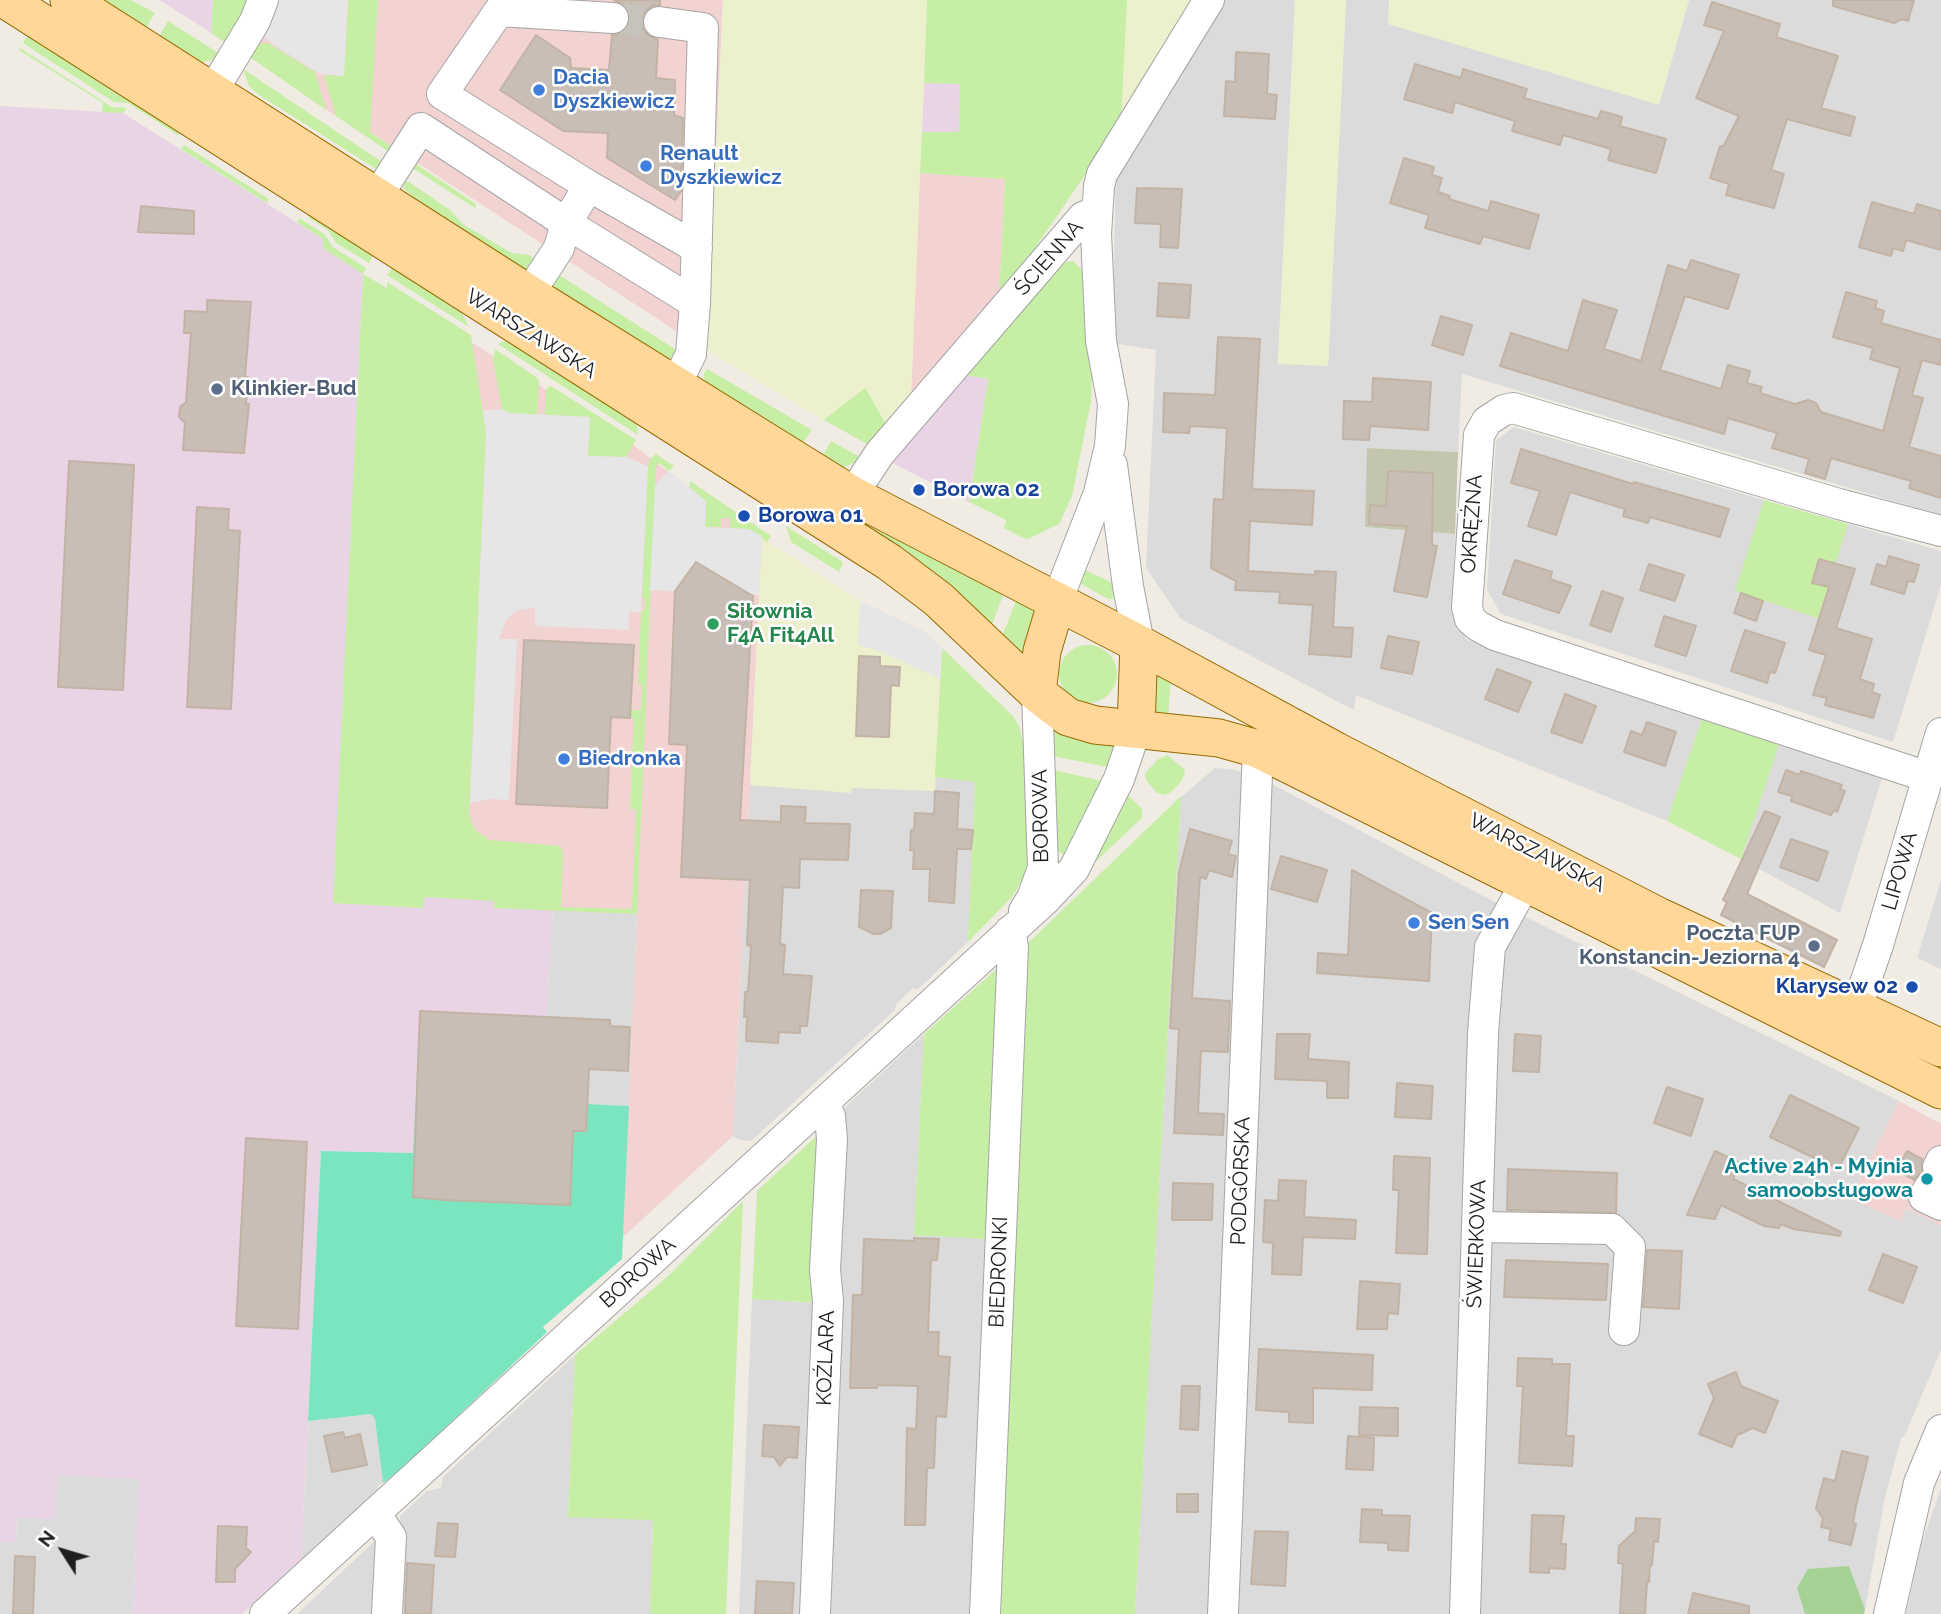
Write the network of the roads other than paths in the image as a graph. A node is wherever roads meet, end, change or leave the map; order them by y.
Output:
1 (6, 0) edge
2 (69, 0) edge
3 (264, 0) edge
4 (1209, 0) edge
5 (543, 7) edge
6 (613, 18) tunnel mouth
7 (659, 22) tunnel mouth
8 (212, 92) junction
9 (442, 94) junction
10 (421, 128) junction
11 (589, 186) junction
12 (376, 198) junction
13 (1096, 212) junction
14 (566, 223) junction
15 (697, 248) junction
16 (529, 294) junction
17 (695, 303) junction
18 (676, 386) junction
19 (1110, 446) junction
20 (852, 495) junction
21 (1941, 531) edge
22 (1057, 601) junction
23 (1139, 644) junction
24 (1037, 693) junction
25 (1136, 729) junction
26 (1941, 733) edge
27 (1258, 748) junction
28 (1927, 777) junction
29 (1525, 884) junction
30 (1010, 931) junction
31 (1857, 1007) junction
32 (1941, 1048) edge
33 (1941, 1090) edge
34 (823, 1103) junction
35 (1477, 1227) junction
36 (1624, 1330) dead end
37 (1941, 1430) edge
38 (375, 1513) junction
39 (265, 1614) edge
40 (387, 1614) edge
41 (815, 1614) edge
42 (985, 1614) edge
43 (1223, 1614) edge
44 (1465, 1614) edge
45 (1889, 1614) edge

1 - 24 main road, WARSZAWSKA
2 - 8 main road, WARSZAWSKA
3 - 8 street
4 - 13 street, ŚCIENNA
5 - 6 street
5 - 9 street
7 - 15 street
8 - 12 main road, WARSZAWSKA
9 - 10 street
9 - 11 street
10 - 12 street
10 - 14 street
11 - 14 street
11 - 15 street
12 - 16 main road, WARSZAWSKA
13 - 19 street
13 - 20 street, ŚCIENNA
14 - 16 street
14 - 17 street
15 - 17 street
16 - 18 main road, WARSZAWSKA
17 - 18 street
18 - 20 main road, WARSZAWSKA
19 - 22 street
19 - 23 street
20 - 22 main road, WARSZAWSKA
21 - 28 street, OKRĘŻNA
22 - 23 main road, WARSZAWSKA
22 - 24 main road
23 - 25 main road
23 - 31 main road, WARSZAWSKA
24 - 25 main road, WARSZAWSKA
24 - 30 street, BOROWA
25 - 27 main road, WARSZAWSKA
25 - 30 street, BOROWA
26 - 28 street, LIPOWA
27 - 29 main road, WARSZAWSKA
27 - 43 street, PODGÓRSKA
28 - 31 street, LIPOWA
29 - 33 main road, WARSZAWSKA
29 - 35 street, ŚWIERKOWA
30 - 34 street, BOROWA
30 - 42 street, BIEDRONKI
31 - 32 main road, WARSZAWSKA
34 - 38 street, BOROWA
34 - 41 street, KOŹLARA
35 - 36 street
35 - 44 street, ŚWIERKOWA
37 - 45 street
38 - 39 street, BOROWA
38 - 40 street

